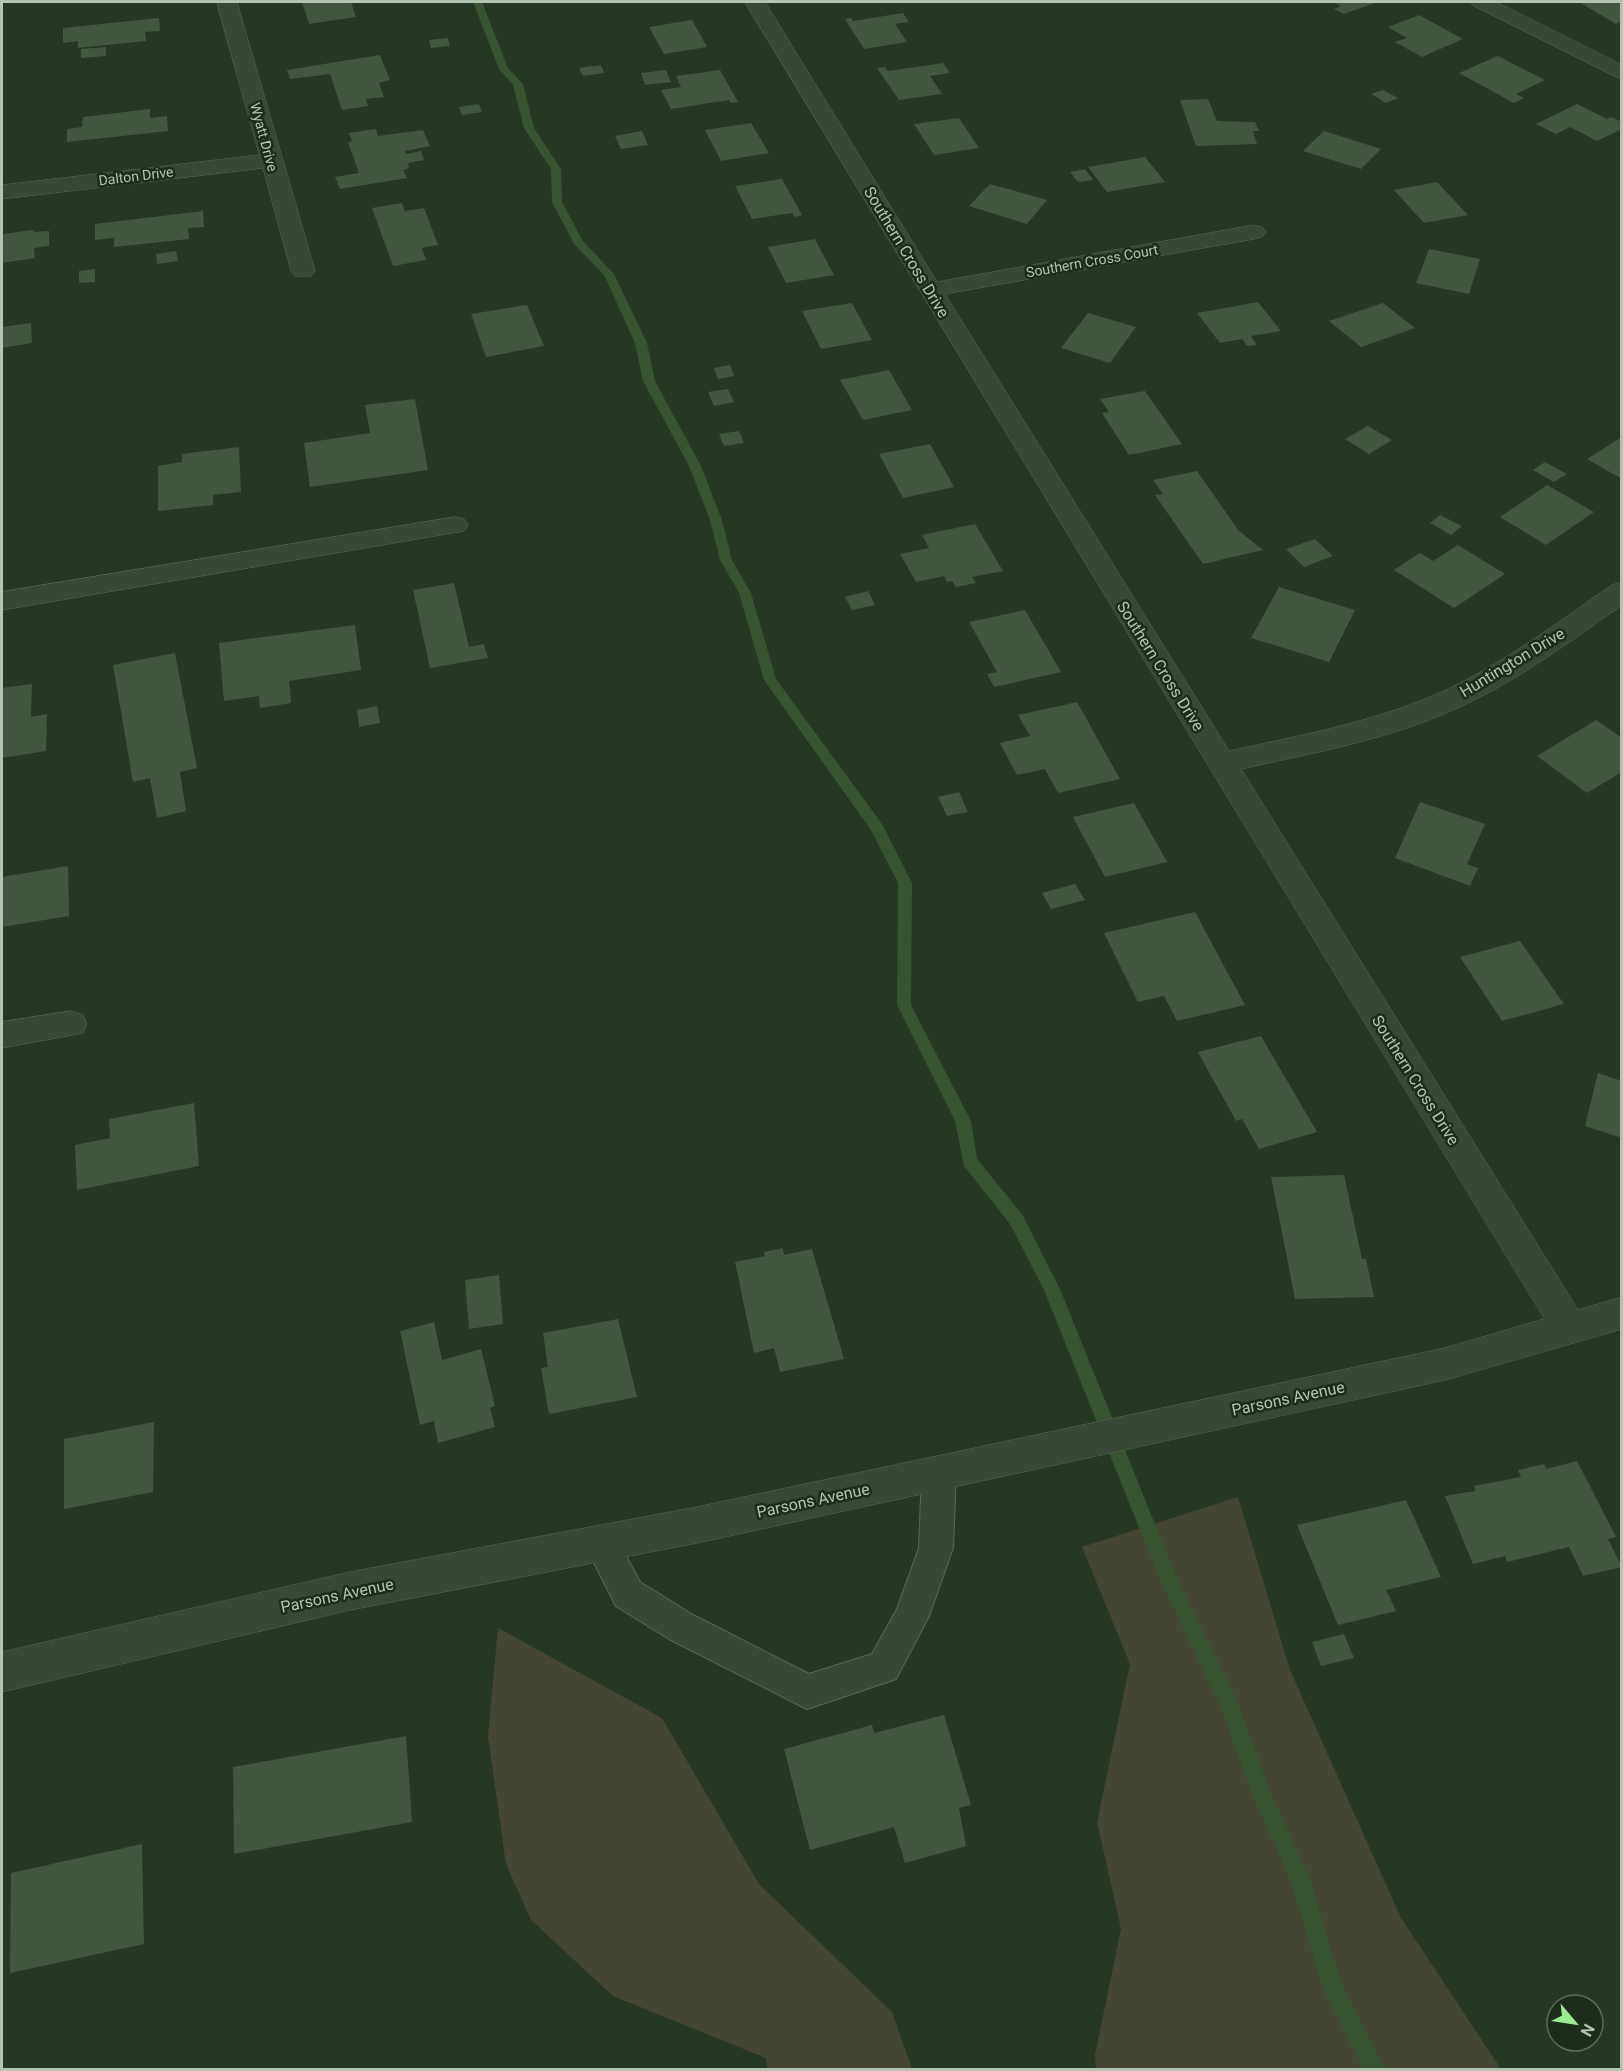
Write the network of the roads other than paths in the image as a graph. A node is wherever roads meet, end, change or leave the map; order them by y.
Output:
1 (227, 2) edge
2 (755, 2) edge
3 (1480, 2) edge
4 (1622, 74) edge
5 (270, 160) junction
6 (2, 192) edge
7 (1254, 232) dead end
8 (303, 271) dead end
9 (930, 290) junction
10 (455, 525) dead end
11 (1622, 591) edge
12 (2, 601) edge
13 (1221, 763) junction
14 (71, 1024) dead end
15 (2, 1035) edge
16 (1622, 1312) edge
17 (1570, 1329) junction
18 (939, 1472) junction
19 (601, 1544) junction
20 (2, 1672) edge

1 - 5 street, Wyatt Drive
2 - 9 street, Southern Cross Drive
3 - 4 street
5 - 6 street, Dalton Drive
5 - 8 street, Wyatt Drive
7 - 9 street, Southern Cross Court
9 - 13 street, Southern Cross Drive
10 - 12 street
11 - 13 street, Huntington Drive
13 - 17 street, Southern Cross Drive
14 - 15 street
16 - 17 street, Parsons Avenue
17 - 18 street, Parsons Avenue
18 - 19 street, Parsons Avenue
18 - 19 lane
19 - 20 street, Parsons Avenue

